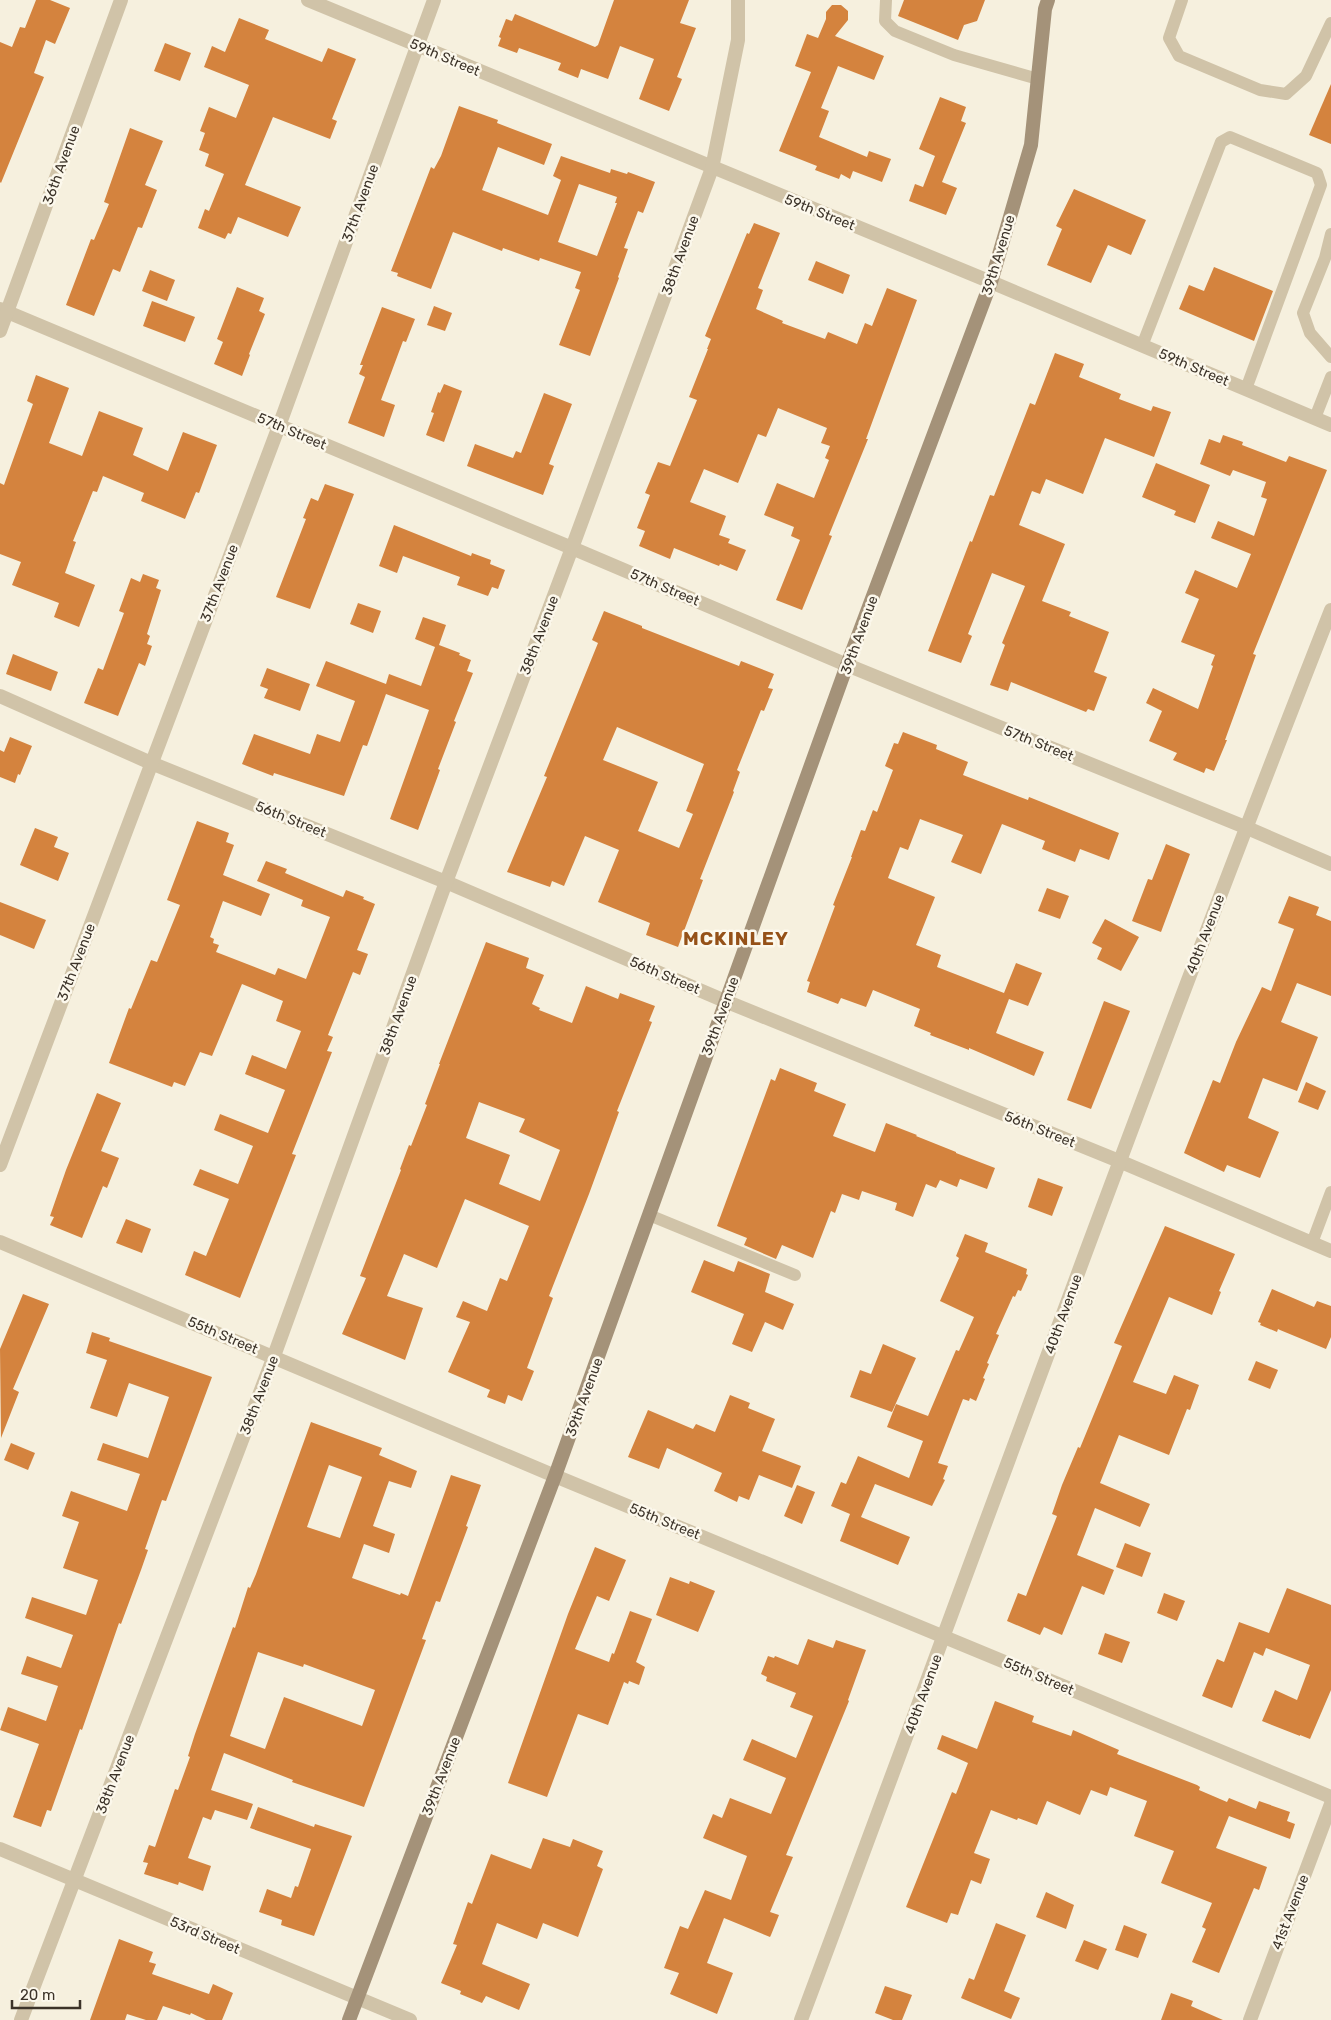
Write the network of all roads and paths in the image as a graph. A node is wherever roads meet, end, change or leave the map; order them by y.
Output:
1 (121, 0) edge
2 (308, 0) edge
3 (434, 0) edge
4 (738, 0) edge
5 (886, 0) edge
6 (1048, 0) edge
7 (1182, 0) edge
8 (1331, 23) edge
9 (417, 46) junction
10 (1038, 79) junction
11 (712, 168) junction
12 (1331, 234) edge
13 (991, 282) junction
14 (3, 310) edge
15 (0, 331) edge
16 (1142, 346) junction
17 (1331, 357) edge
18 (1331, 377) edge
19 (1246, 389) junction
20 (1315, 418) junction
21 (1331, 425) edge
22 (279, 426) junction
23 (572, 548) junction
24 (1331, 610) edge
25 (847, 665) junction
26 (0, 696) edge
27 (151, 763) junction
28 (1245, 827) junction
29 (1331, 864) edge
30 (446, 882) junction
31 (725, 1001) junction
32 (1119, 1160) junction
33 (0, 1165) edge
34 (1331, 1192) edge
35 (649, 1214) junction
36 (0, 1242) edge
37 (1312, 1243) junction
38 (1331, 1251) edge
39 (795, 1275) dead end
40 (274, 1356) junction
41 (555, 1476) junction
42 (944, 1636) junction
43 (1331, 1798) edge
44 (1331, 1804) edge
45 (0, 1849) edge
46 (75, 1880) junction
47 (357, 1998) junction
48 (21, 2020) edge
49 (349, 2020) edge
50 (410, 2020) edge
51 (801, 2020) edge
52 (1250, 2020) edge

1 - 14 street, 36th Avenue
2 - 9 street, 59th Street
3 - 9 street, 37th Avenue
4 - 11 street, 38th Avenue
5 - 10 lane
6 - 10 main road, 39th Avenue
7 - 8 lane
9 - 11 street, 59th Street
9 - 22 street, 37th Avenue
10 - 13 main road, 39th Avenue
11 - 13 street, 59th Street
11 - 23 street, 38th Avenue
12 - 17 lane
13 - 16 street, 59th Street
13 - 25 main road, 39th Avenue
14 - 15 street, 36th Avenue
14 - 22 street, 57th Street
16 - 19 street, 59th Street
16 - 19 lane
18 - 20 lane
19 - 20 street, 59th Street
20 - 21 street, 59th Street
22 - 23 street, 57th Street
22 - 27 street, 37th Avenue
23 - 25 street, 57th Street
23 - 30 street, 38th Avenue
24 - 28 street, 40th Avenue
25 - 28 street, 57th Street
25 - 31 main road, 39th Avenue
26 - 27 street, 56th Street
27 - 30 street, 56th Street
27 - 33 street, 37th Avenue
28 - 29 street, 57th Street
28 - 32 street, 40th Avenue
30 - 31 street, 56th Street
30 - 40 street, 38th Avenue
31 - 32 street, 56th Street
31 - 35 main road, 39th Avenue
32 - 37 street, 56th Street
32 - 42 street, 40th Avenue
34 - 37 lane
35 - 39 lane
35 - 41 main road, 39th Avenue
36 - 40 street, 55th Street
37 - 38 street, 56th Street
40 - 41 street, 55th Street
40 - 46 street, 38th Avenue
41 - 42 street, 55th Street
41 - 47 main road, 39th Avenue
42 - 43 street, 55th Street
42 - 51 street, 40th Avenue
44 - 52 street, 41st Avenue
45 - 46 street, 53rd Street
46 - 47 street, 53rd Street
46 - 48 street, 38th Avenue
47 - 49 main road, 39th Avenue
47 - 50 street, 53rd Street

